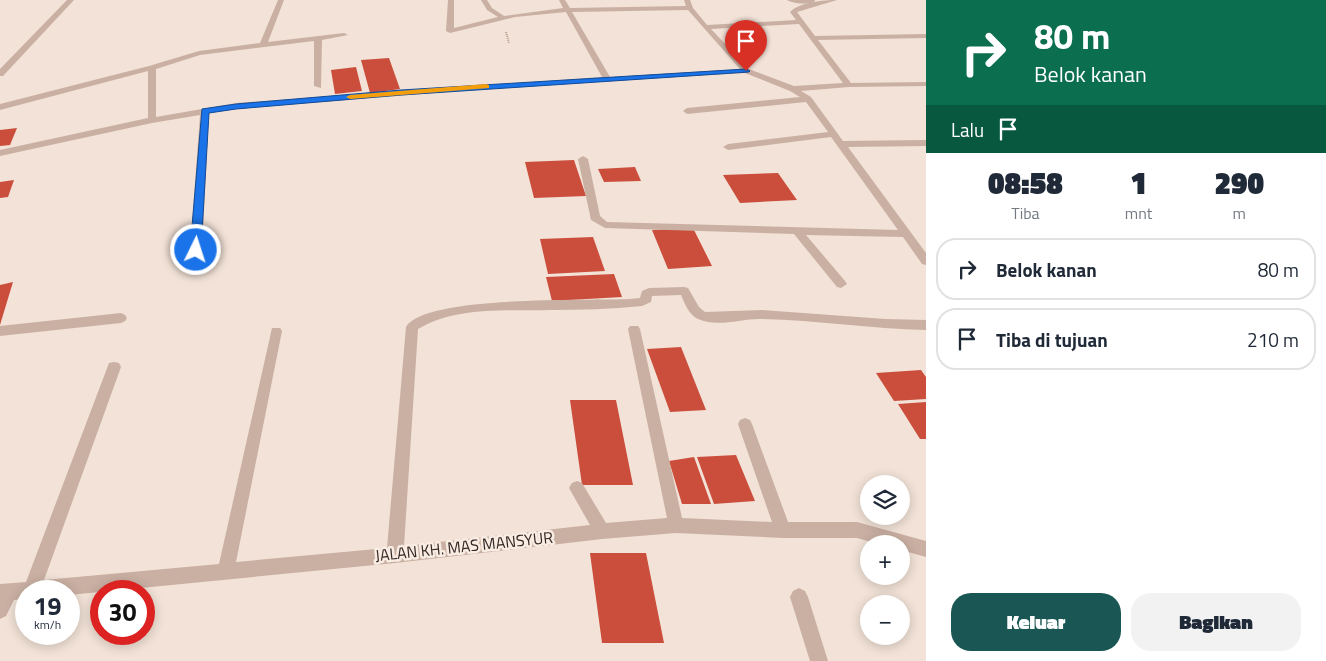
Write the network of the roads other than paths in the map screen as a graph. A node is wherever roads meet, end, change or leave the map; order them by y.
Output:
1 (71, 0) edge
2 (281, 0) edge
3 (451, 0) edge
4 (484, 0) edge
5 (562, 0) edge
6 (790, 0) edge
7 (832, 1) edge
8 (688, 4) edge
9 (567, 10) junction
10 (502, 17) junction
11 (799, 22) junction
12 (705, 27) junction
13 (344, 35) dead end
14 (926, 36) edge
15 (318, 38) junction
16 (814, 38) junction
17 (264, 43) junction
18 (152, 68) junction
19 (746, 71) junction
20 (0, 74) edge
21 (608, 80) junction
22 (849, 85) junction
23 (925, 85) edge
24 (318, 86) dead end
25 (792, 89) junction
26 (808, 99) junction
27 (0, 107) edge
28 (205, 111) junction
29 (687, 111) dead end
30 (152, 120) junction
31 (835, 134) junction
32 (926, 143) edge
33 (842, 144) junction
34 (728, 147) dead end
35 (0, 153) edge
36 (583, 159) dead end
37 (796, 230) junction
38 (904, 234) junction
39 (196, 250) dead end
40 (926, 261) edge
41 (841, 284) dead end
42 (121, 318) dead end
43 (926, 325) edge
44 (634, 330) dead end
45 (0, 331) edge
46 (276, 331) dead end
47 (114, 367) dead end
48 (745, 424) dead end
49 (577, 488) dead end
50 (676, 525) junction
51 (783, 530) junction
52 (602, 531) junction
53 (926, 549) edge
54 (395, 554) junction
55 (226, 570) junction
56 (35, 580) edge
57 (80, 584) edge
58 (4, 592) edge
59 (800, 597) dead end
60 (0, 610) edge
61 (819, 661) edge

1 - 20 street
2 - 17 street
3 - 10 street
4 - 10 street
5 - 9 street
6 - 7 street
7 - 11 street
8 - 9 street
8 - 12 street
9 - 10 street
9 - 21 street
11 - 12 street
11 - 16 street
12 - 19 street
13 - 15 street
14 - 16 street
15 - 17 street
15 - 24 street
16 - 22 street
17 - 18 street
18 - 27 street
18 - 30 street
19 - 21 street
19 - 25 street
21 - 28 street
22 - 23 street
22 - 25 street
25 - 26 street
26 - 29 street
26 - 31 street
28 - 30 street
28 - 39 street
30 - 35 street
31 - 33 street
31 - 34 street
32 - 33 street
33 - 38 street
36 - 37 street
37 - 38 street
37 - 41 street
38 - 40 street
42 - 45 street
43 - 54 street
44 - 50 street
46 - 55 street
47 - 56 street
48 - 51 street
49 - 52 street
50 - 51 street, JALAN KH. MAS MANSYUR
50 - 52 street, JALAN KH. MAS MANSYUR
51 - 53 street, JALAN KH. MAS MANSYUR
52 - 54 street, JALAN KH. MAS MANSYUR
54 - 55 street, JALAN KH. MAS MANSYUR
55 - 57 street, JALAN KH. MAS MANSYUR
58 - 60 street
59 - 61 street

